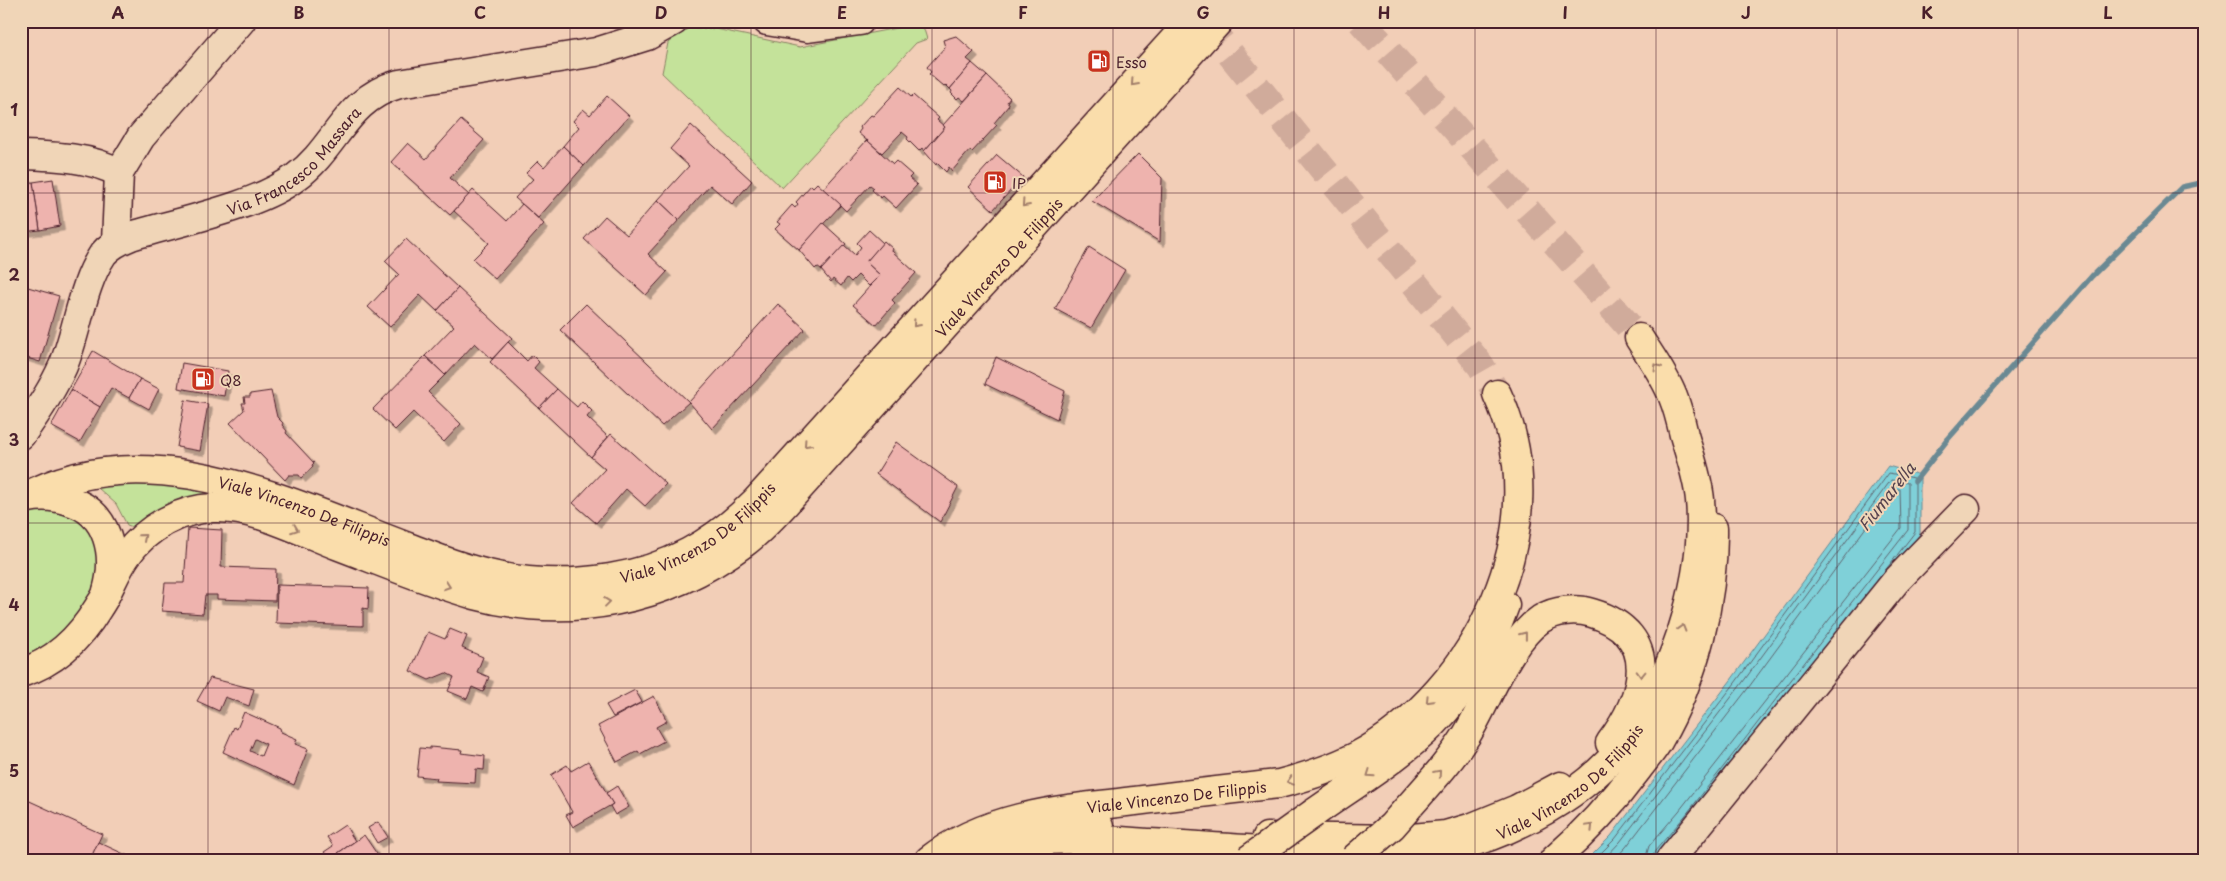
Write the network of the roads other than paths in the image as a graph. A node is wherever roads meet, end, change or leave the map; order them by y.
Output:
1 (241, 21) edge
2 (674, 21) edge
3 (767, 21) edge
4 (860, 21) edge
5 (1191, 21) edge
6 (1219, 21) edge
7 (21, 155) edge
8 (119, 173) junction
9 (116, 242) junction
10 (1639, 338) tunnel mouth
11 (1673, 397) junction
12 (21, 435) edge
13 (21, 499) edge
14 (1966, 508) dead end
15 (107, 592) junction
16 (22, 673) edge
17 (929, 860) edge
18 (948, 860) edge
19 (971, 860) edge
20 (1248, 860) edge
21 (1353, 860) edge
22 (1554, 860) edge
23 (1670, 860) edge

1 - 8 street
2 - 9 street, Via Francesco Massara
3 - 4 street
5 -> 13 main road, Viale Vincenzo De Filippis
15 -> 6 main road, Viale Vincenzo De Filippis
7 - 8 street
8 - 9 street
9 - 12 street, Via Francesco Massara
11 -> 10 main road, Viale Vincenzo De Filippis
19 -> 11 main road, Viale Vincenzo De Filippis
22 -> 11 main road
13 - 15 main road, Viale Vincenzo De Filippis
14 - 23 street
15 - 16 main road, Viale Vincenzo De Filippis
17 - 20 main road, Viale Vincenzo De Filippis, bridge
21 -> 18 main road, bridge

